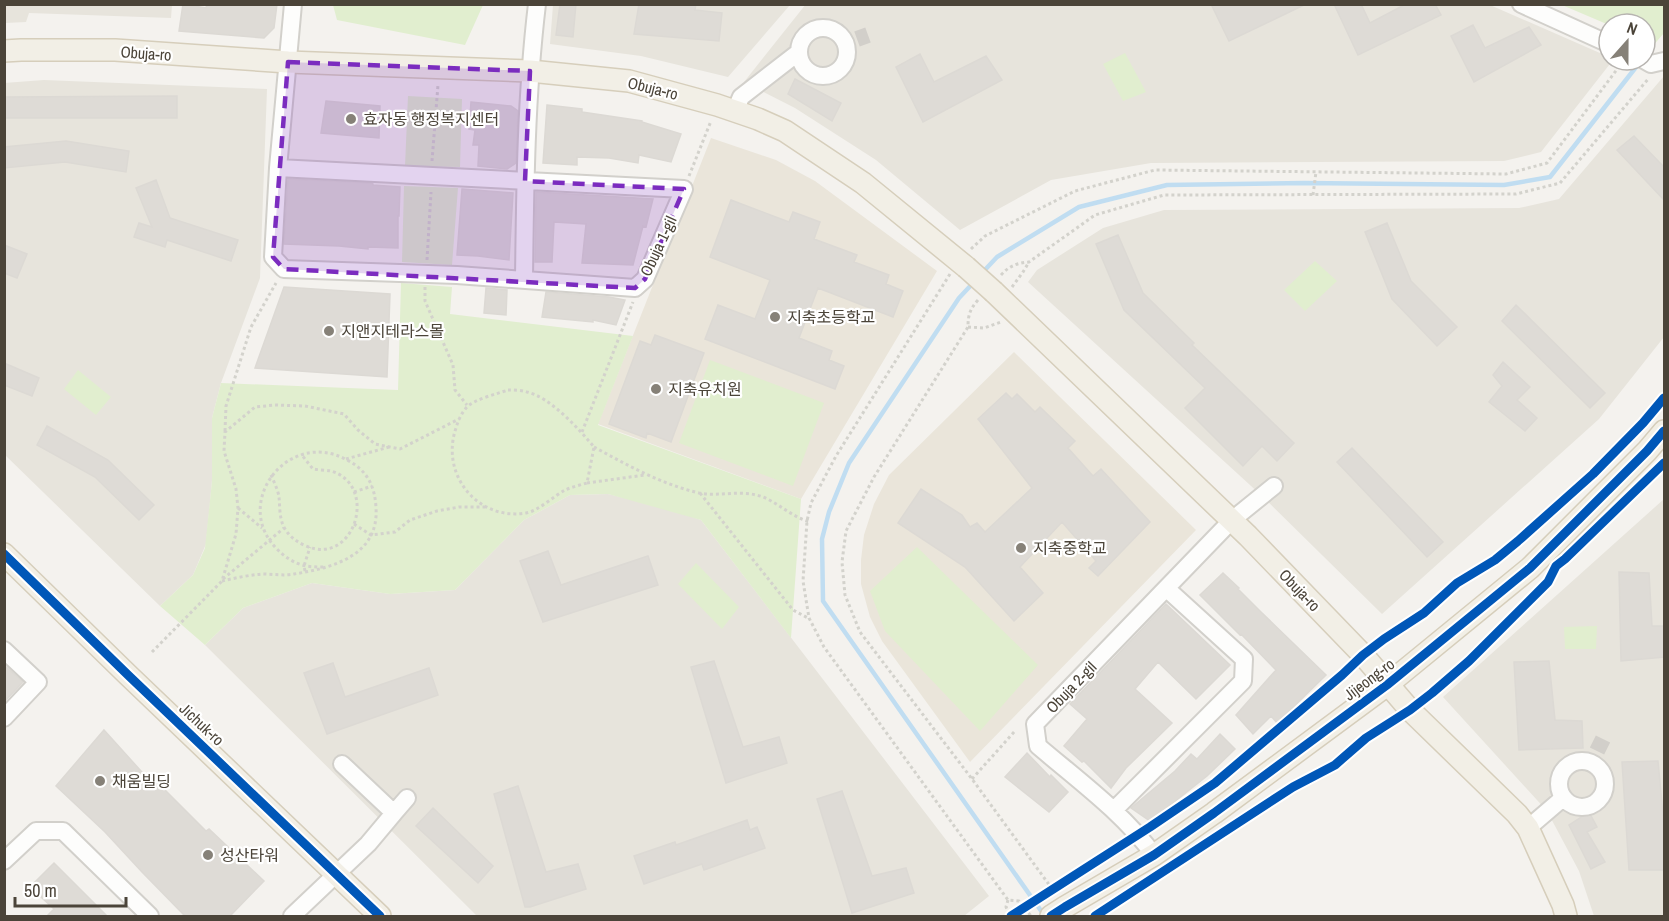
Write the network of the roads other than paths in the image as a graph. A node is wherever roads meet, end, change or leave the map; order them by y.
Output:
1 (293, 4) edge
2 (537, 4) edge
3 (1521, 4) edge
4 (1597, 39) edge
5 (4, 51) edge
6 (799, 52) junction
7 (288, 62) junction
8 (530, 71) junction
9 (735, 111) junction
10 (278, 168) junction
11 (525, 181) junction
12 (524, 280) junction
13 (1665, 431) edge
14 (1274, 486) dead end
15 (1232, 520) junction
16 (4, 554) edge
17 (1167, 589) junction
18 (4, 650) edge
19 (1387, 685) junction
20 (4, 718) edge
21 (342, 764) dead end
22 (407, 798) dead end
23 (1563, 798) junction
24 (1114, 810) junction
25 (394, 813) junction
26 (1528, 828) junction
27 (1154, 855) junction
28 (4, 861) edge
29 (336, 873) junction
30 (1047, 902) edge
31 (150, 916) edge
32 (292, 916) edge
33 (380, 916) edge
34 (1566, 916) edge

1 - 7 street
2 - 8 street
3 - 4 street
5 - 7 main road, Obuja-ro
6 - 6 street
6 - 9 street
7 - 8 main road, Obuja-ro
7 - 10 street
8 - 9 main road, Obuja-ro
8 - 11 street
9 - 15 main road, Obuja-ro, bridge
10 - 11 street, Obuja 1-gil
10 - 12 street, Obuja 1-gil
11 - 12 street
11 - 12 street, Obuja 1-gil
13 - 19 main road, Jijeong-ro
14 - 15 street, Obuja 2-gil
15 - 17 street, Obuja 2-gil
15 - 19 main road, Obuja-ro
16 - 29 main road, Jichuk-ro
17 - 24 street
17 - 24 street, Obuja 2-gil
18 - 20 street
19 - 26 main road, Obuja-ro
19 - 27 main road, Jijeong-ro
21 - 25 street
22 - 25 street
23 - 23 street
23 - 26 street
24 - 27 street, Obuja 2-gil
25 - 29 street
26 - 34 main road, Obuja-ro
27 - 30 main road, Jijeong-ro
28 - 31 street
29 - 32 street
29 - 33 main road, Jichuk-ro

